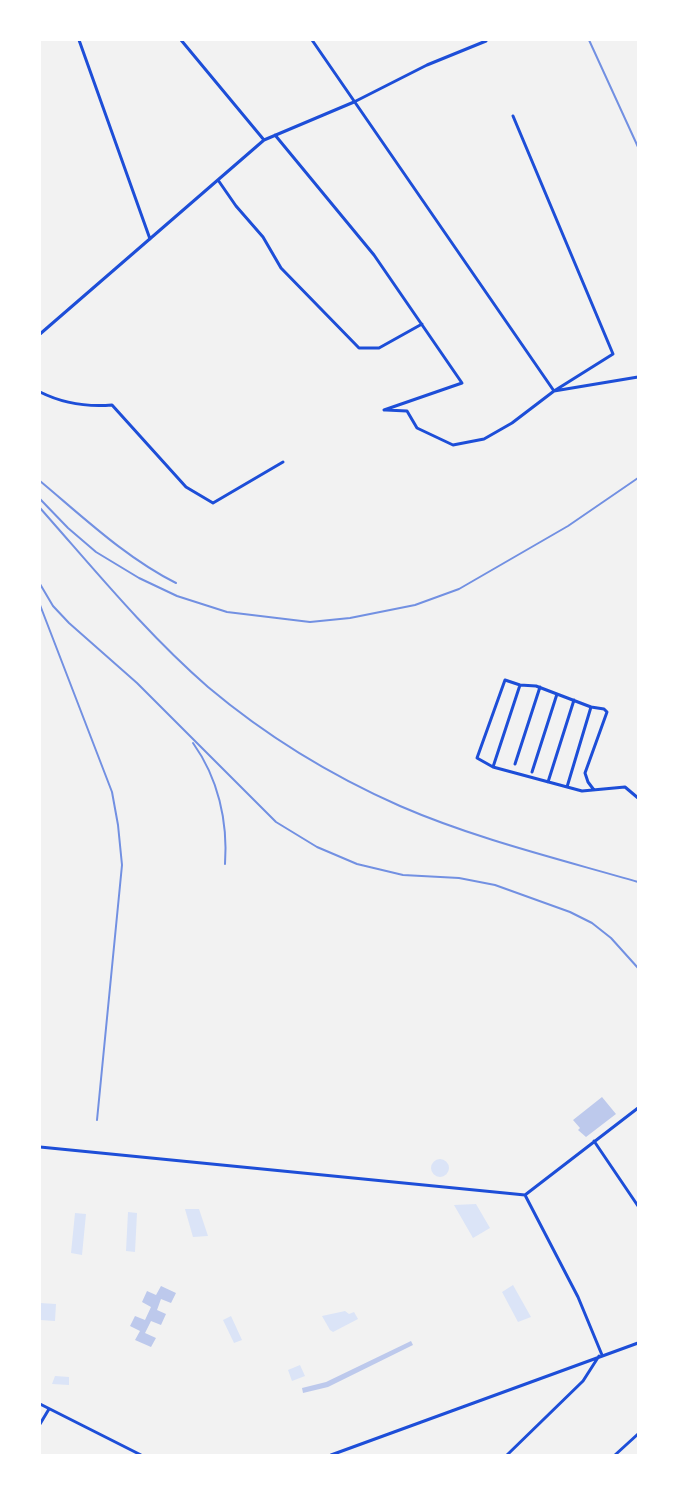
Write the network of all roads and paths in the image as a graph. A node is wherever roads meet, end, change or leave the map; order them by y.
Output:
1 (79, 40) edge
2 (181, 40) edge
3 (312, 40) edge
4 (486, 41) edge
5 (354, 102) junction
6 (514, 116) dead end
7 (275, 135) junction
8 (264, 140) junction
9 (218, 180) junction
10 (150, 239) junction
11 (422, 324) junction
12 (40, 334) edge
13 (638, 377) edge
14 (554, 391) junction
15 (40, 392) edge
16 (283, 462) dead end
17 (520, 685) junction
18 (540, 687) junction
19 (557, 694) junction
20 (574, 700) junction
21 (591, 707) junction
22 (515, 764) dead end
23 (493, 767) junction
24 (532, 772) dead end
25 (548, 782) junction
26 (567, 787) junction
27 (594, 790) junction
28 (638, 798) edge
29 (638, 1108) edge
30 (594, 1141) junction
31 (40, 1147) edge
32 (525, 1195) junction
33 (638, 1206) edge
34 (638, 1343) edge
35 (600, 1355) junction
36 (40, 1404) edge
37 (49, 1409) junction
38 (40, 1424) edge
39 (638, 1434) edge
40 (141, 1455) edge
41 (331, 1455) edge
42 (507, 1455) edge
43 (615, 1455) edge

1 - 10 street
2 - 8 street
3 - 5 street
4 - 5 street
5 - 7 street
5 - 14 street
6 - 14 street
7 - 8 street
7 - 11 street
8 - 9 street
9 - 10 street
9 - 11 street
10 - 12 street
11 - 14 street
13 - 14 street
15 - 16 street
17 - 18 street
17 - 23 street
17 - 23 street
18 - 19 street
18 - 22 street
19 - 20 street
19 - 24 street
20 - 21 street
20 - 25 street
21 - 26 street
21 - 27 street
23 - 25 street
25 - 26 street
26 - 27 street
27 - 28 street
29 - 30 street
30 - 32 street
30 - 33 street
31 - 32 street
32 - 35 street
34 - 35 street
35 - 41 street
35 - 42 street
36 - 37 street
37 - 38 street
37 - 40 street
39 - 43 street

